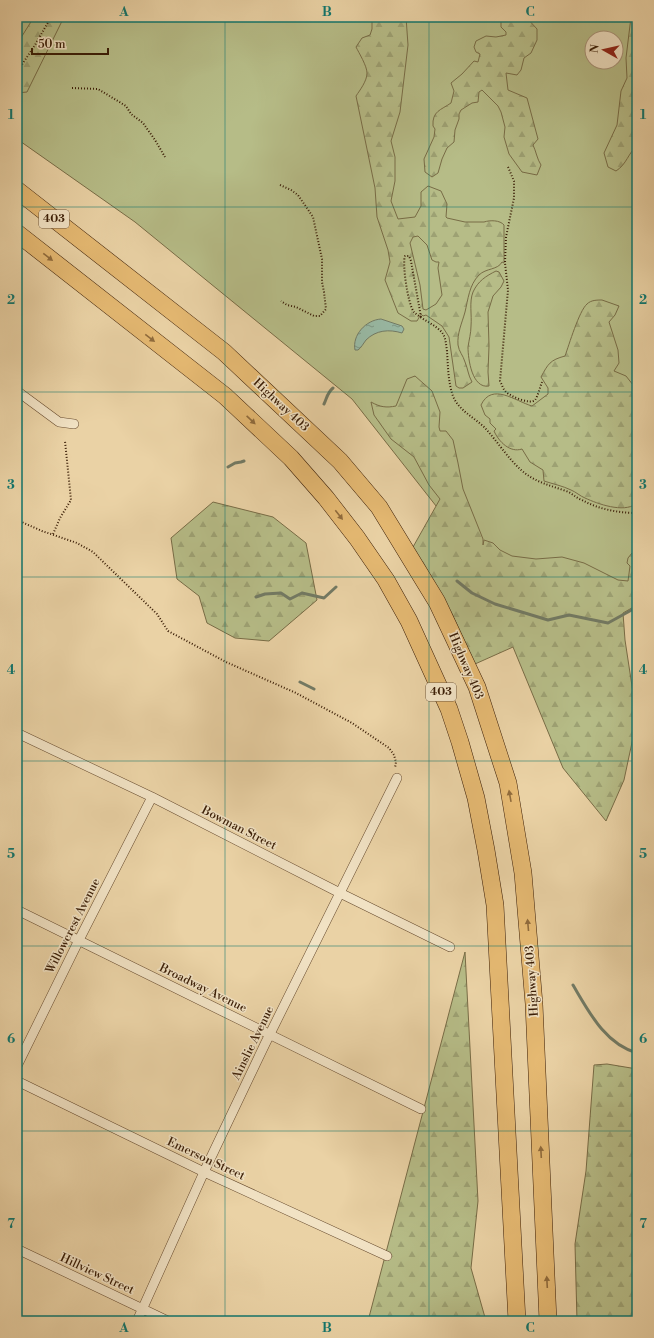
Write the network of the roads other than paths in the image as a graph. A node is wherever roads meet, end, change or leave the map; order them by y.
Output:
1 (17, 190) edge
2 (17, 233) edge
3 (17, 391) edge
4 (74, 424) dead end
5 (17, 733) edge
6 (397, 778) dead end
7 (152, 797) junction
8 (340, 893) junction
9 (17, 910) edge
10 (79, 940) junction
11 (450, 946) dead end
12 (270, 1035) junction
13 (17, 1066) edge
14 (17, 1081) edge
15 (421, 1109) dead end
16 (204, 1172) junction
17 (17, 1249) edge
18 (387, 1256) dead end
19 (142, 1309) junction
20 (137, 1321) edge
21 (168, 1321) edge
22 (517, 1321) edge
23 (548, 1321) edge

23 -> 1 highway, Highway 403 / 403
2 -> 22 highway, 403
3 - 4 street
5 - 7 street, Bowman Street
6 - 8 street, Ainslie Avenue
7 - 8 street, Bowman Street
7 - 10 street, Willowcrest Avenue
8 - 11 street, Bowman Street
8 - 12 street, Ainslie Avenue
9 - 10 street, Broadway Avenue
10 - 12 street, Broadway Avenue
10 - 13 street, Willowcrest Avenue
12 - 15 street, Broadway Avenue
12 - 16 street, Ainslie Avenue
14 - 16 street, Emerson Street
16 - 18 street, Emerson Street
16 - 19 street, Ainslie Avenue
17 - 19 street, Hillview Street
19 - 20 street, Ainslie Avenue
19 - 21 street, Hillview Street

